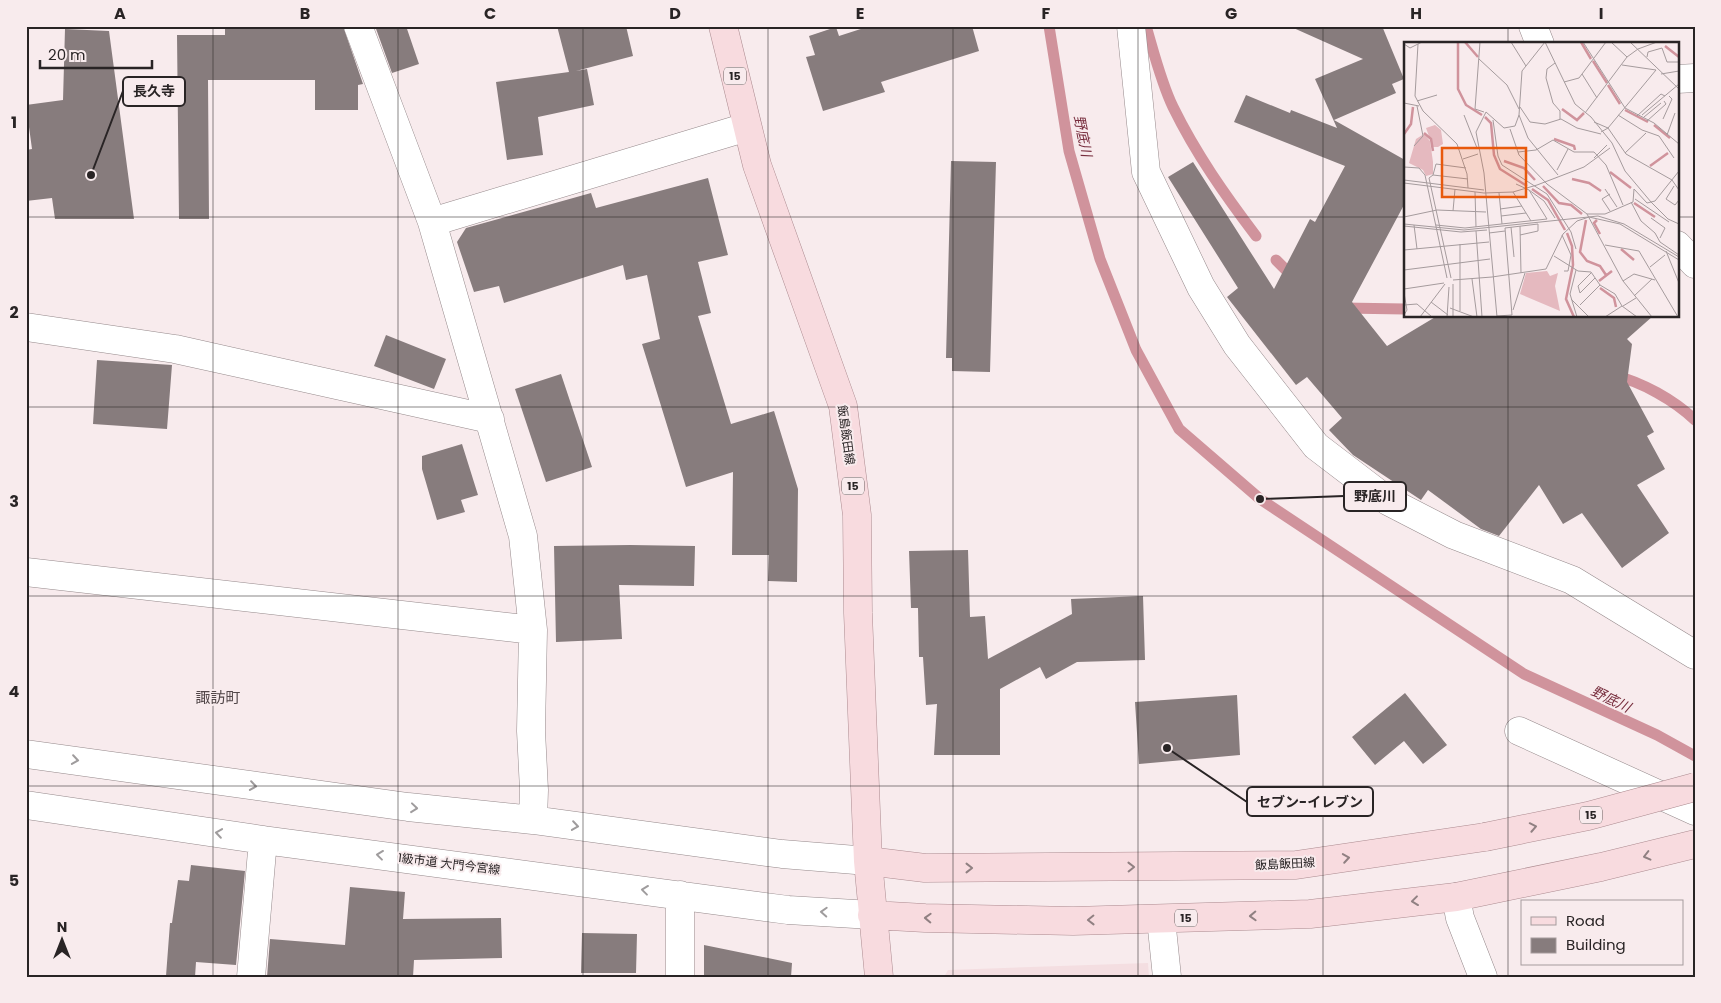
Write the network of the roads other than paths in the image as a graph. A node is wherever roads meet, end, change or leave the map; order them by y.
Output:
1 (358, 26) edge
2 (723, 26) edge
3 (1131, 26) edge
4 (1533, 26) edge
5 (1539, 42) edge
6 (1695, 78) edge
7 (1678, 79) edge
8 (747, 127) junction
9 (432, 222) junction
10 (1678, 247) edge
11 (1695, 264) edge
12 (26, 327) edge
13 (490, 419) junction
14 (26, 572) edge
15 (533, 630) junction
16 (1695, 655) edge
17 (1518, 731) dead end
18 (26, 754) edge
19 (1695, 787) edge
20 (26, 805) edge
21 (1695, 811) edge
22 (533, 820) junction
23 (263, 840) junction
24 (1695, 844) edge
25 (868, 861) junction
26 (680, 895) junction
27 (1456, 896) junction
28 (872, 915) junction
29 (1160, 919) junction
30 (251, 977) edge
31 (680, 977) edge
32 (879, 977) edge
33 (1167, 977) edge
34 (1483, 977) edge

1 - 9 street
2 - 8 main road, 飯島飯田線 / 15
3 - 16 street
4 - 5 street
6 - 7 street
8 - 9 street
8 - 25 main road, 飯島飯田線 / 15
9 - 13 street
10 - 11 street
12 - 13 street
13 - 15 street
14 - 15 street
15 - 22 street
17 - 21 street
18 -> 22 street
25 -> 19 main road, 飯島飯田線 / 15, bridge
23 -> 20 street, 1級市道 大門今宮線
22 -> 25 street
26 -> 23 street, 1級市道 大門今宮線
23 - 30 street
24 -> 27 main road, 15
25 - 28 main road, 飯島飯田線 / 15
28 -> 26 street, 1級市道 大門今宮線
26 - 31 street
27 -> 29 main road, 15
27 - 34 street
29 -> 28 main road, 15
28 - 32 main road, 飯島飯田線 / 15
29 - 33 street

